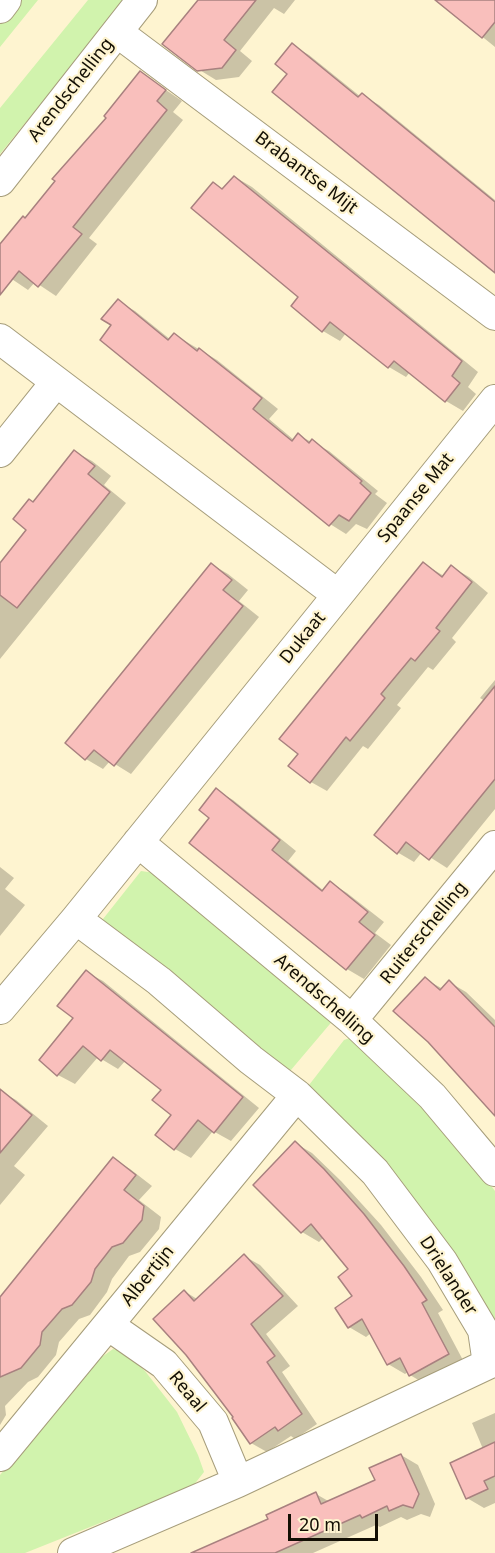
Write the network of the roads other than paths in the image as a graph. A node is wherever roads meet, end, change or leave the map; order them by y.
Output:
1 (6, 0) edge
2 (142, 0) edge
3 (0, 8) edge
4 (117, 32) junction
5 (0, 181) edge
6 (495, 315) edge
7 (0, 339) edge
8 (56, 381) junction
9 (495, 400) edge
10 (0, 452) edge
11 (338, 596) junction
12 (138, 842) junction
13 (495, 846) edge
14 (76, 919) junction
15 (0, 1009) edge
16 (352, 1020) junction
17 (297, 1095) junction
18 (495, 1171) edge
19 (108, 1325) junction
20 (0, 1456) edge
21 (238, 1482) junction
22 (73, 1553) edge

1 - 3 street
2 - 4 street, Arendschelling
4 - 5 street, Arendschelling
4 - 6 street, Brabantse Mijt
7 - 8 street, Dukaat
8 - 10 street
8 - 11 street, Dukaat
9 - 11 street, Spaanse Mat
11 - 12 street, Dukaat
12 - 14 street, Dukaat
12 - 16 street, Arendschelling
13 - 16 street, Ruiterschelling
14 - 15 street, Dukaat
14 - 17 street, Drielander
16 - 18 street, Arendschelling
17 - 19 street, Albertijn
17 - 21 street, Drielander
19 - 20 street, Albertijn
19 - 21 street, Reaal
21 - 22 street, Drielander

